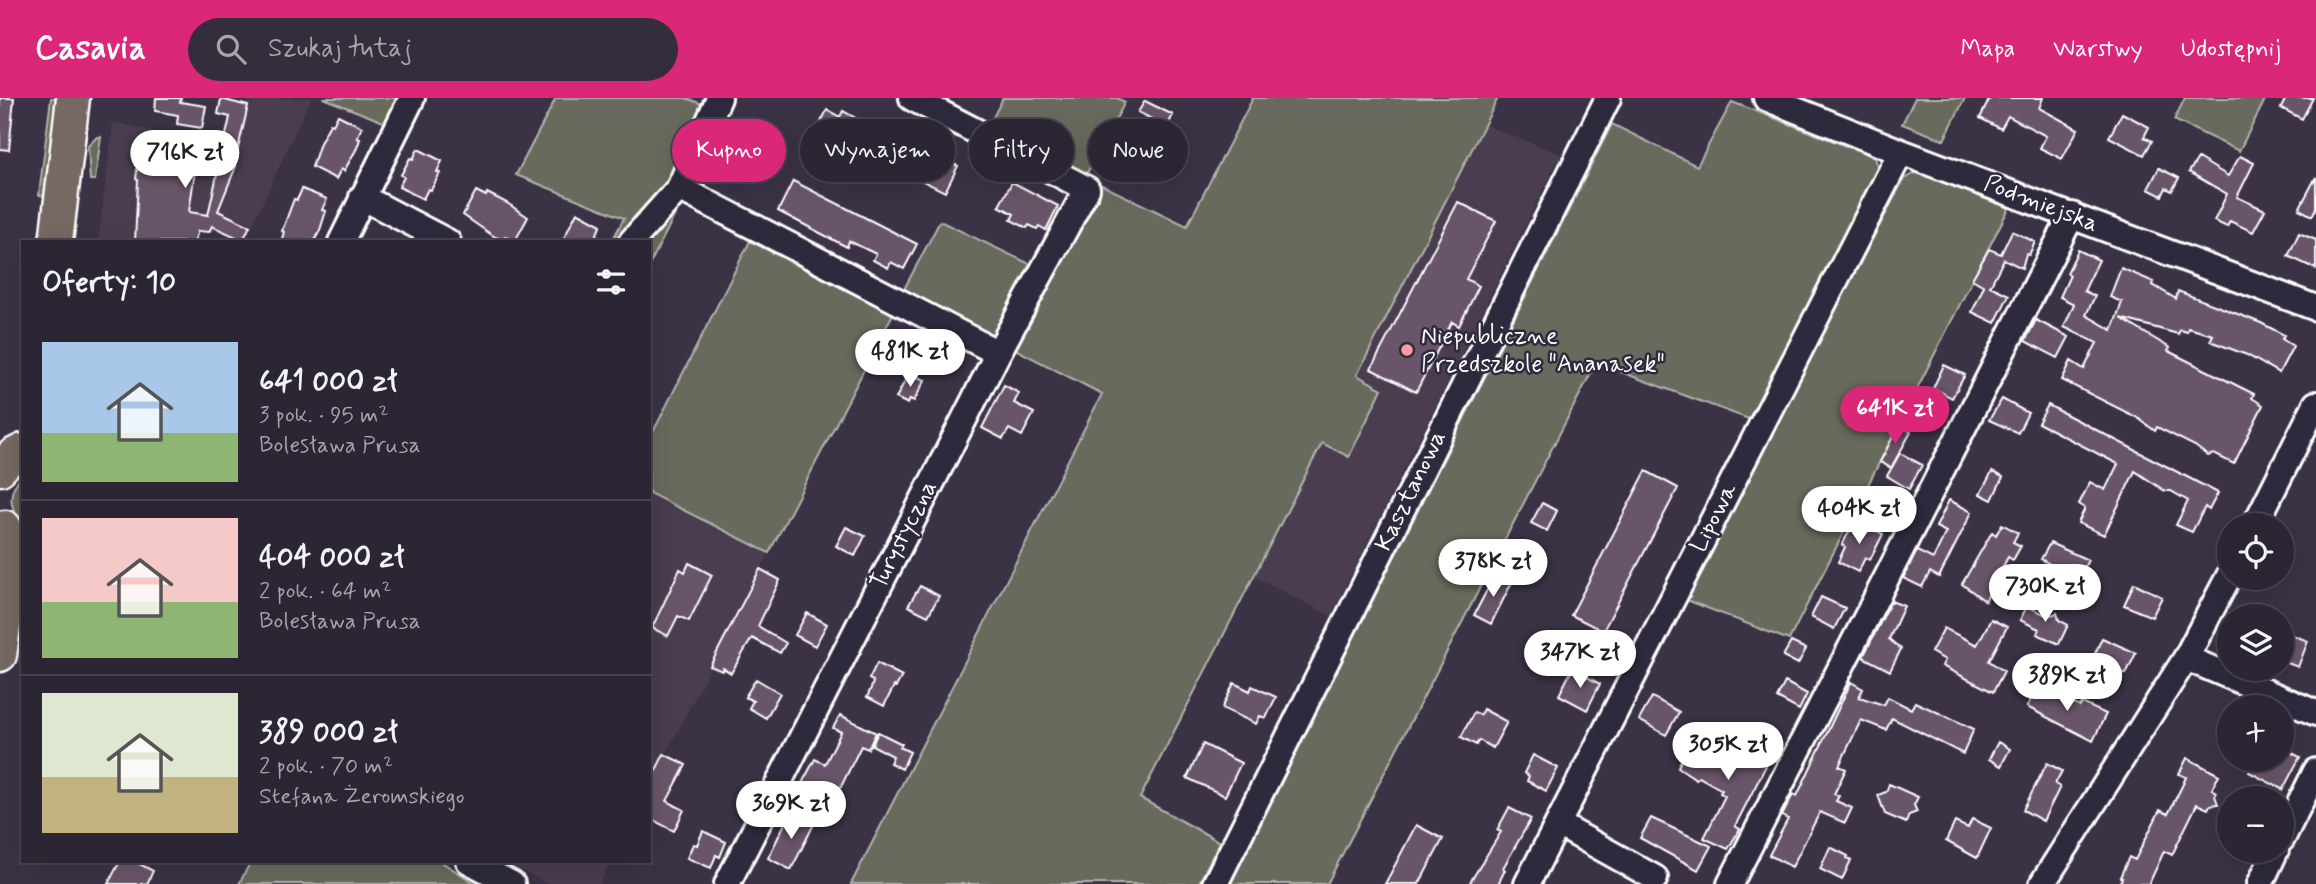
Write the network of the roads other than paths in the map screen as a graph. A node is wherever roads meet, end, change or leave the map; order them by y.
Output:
1 (74, 98) edge
2 (412, 98) edge
3 (719, 98) edge
4 (912, 98) edge
5 (1608, 98) edge
6 (1766, 98) edge
7 (1901, 152) junction
8 (679, 188) junction
9 (362, 197) junction
10 (2072, 215) junction
11 (56, 240) edge
12 (342, 240) edge
13 (444, 240) edge
14 (633, 240) edge
15 (2316, 308) edge
16 (998, 353) junction
17 (2316, 404) edge
18 (21, 451) edge
19 (0, 469) edge
20 (2261, 513) edge
21 (9, 529) edge
22 (15, 587) edge
23 (2222, 590) edge
24 (0, 655) edge
25 (2186, 658) junction
26 (2316, 713) edge
27 (2316, 771) edge
28 (2294, 815) edge
29 (1558, 824) junction
30 (473, 863) edge
31 (2270, 863) edge
32 (1655, 878) dead end
33 (512, 884) edge
34 (727, 884) edge
35 (1215, 884) edge
36 (1527, 884) edge
37 (1730, 884) edge
38 (2042, 884) edge
39 (2260, 884) edge

1 - 11 main road
2 - 9 street
3 - 8 street
4 - 16 street, Turystyczna
5 - 35 street, Kasztanowa
6 - 7 street, Podmiejska
7 - 10 street, Podmiejska
7 - 29 street, Lipowa
8 - 14 street
8 - 16 street
9 - 12 street
9 - 13 street
10 - 15 street, Podmiejska
10 - 37 street
16 - 34 street, Turystyczna
17 - 20 street
18 - 19 main road
21 - 22 main road
22 - 24 main road
23 - 25 street
25 - 26 street
25 - 38 street
27 - 28 street
29 - 32 street
29 - 36 street, Lipowa
30 - 33 street
31 - 39 street

